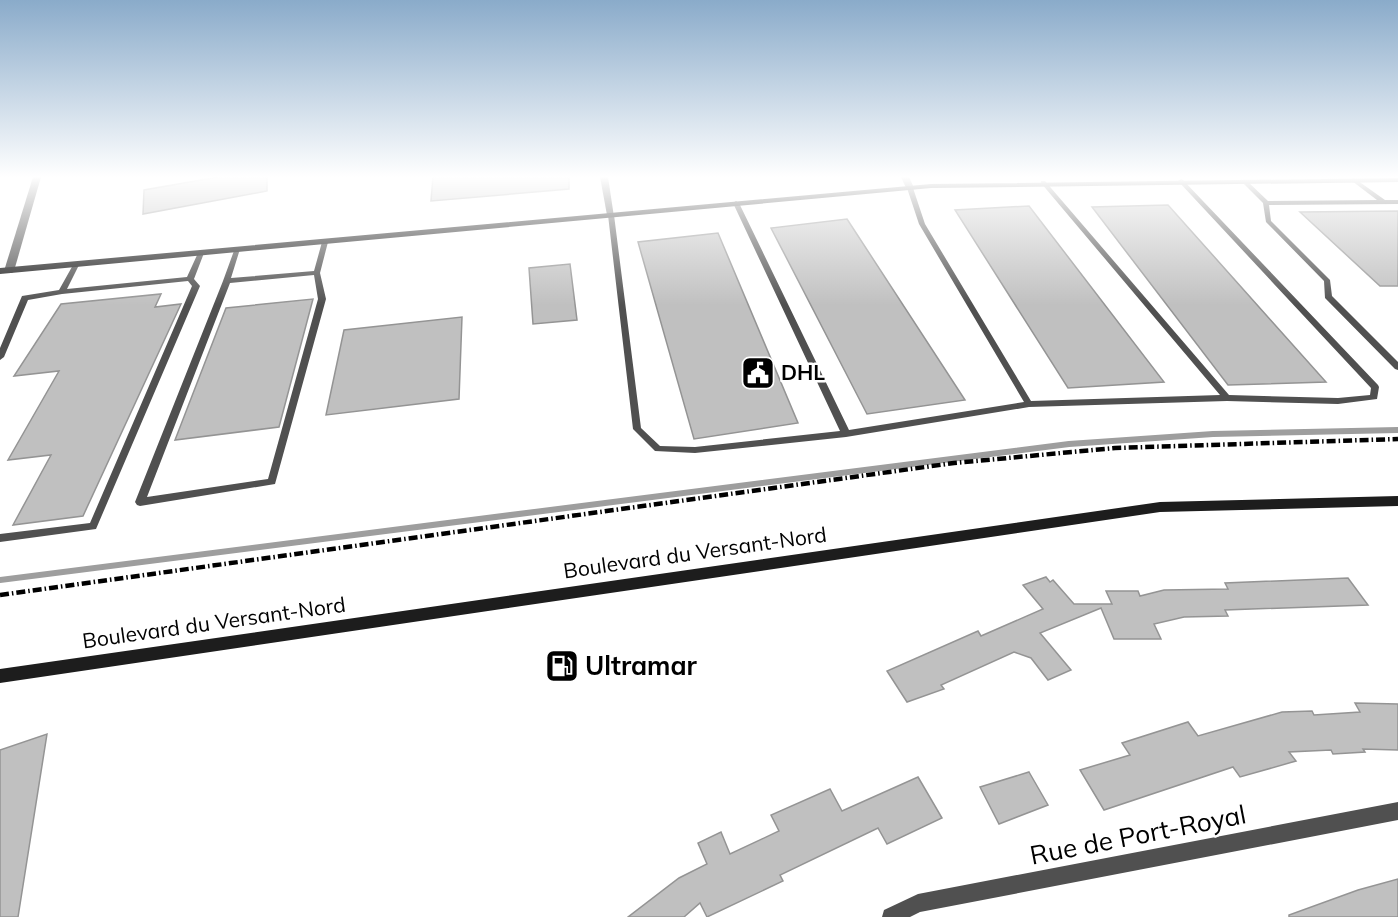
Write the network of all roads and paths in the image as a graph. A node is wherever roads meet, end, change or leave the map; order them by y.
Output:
1 (22, 220) edge
2 (560, 220) edge
3 (612, 220) edge
4 (744, 220) edge
5 (921, 220) edge
6 (1075, 220) edge
7 (1218, 220) edge
8 (1268, 220) edge
9 (326, 242) junction
10 (237, 249) junction
11 (201, 253) junction
12 (76, 265) junction
13 (5, 271) edge
14 (317, 273) junction
15 (190, 279) junction
16 (227, 281) junction
17 (62, 292) junction
18 (0, 357) edge
19 (1398, 367) edge
20 (1227, 399) junction
21 (1029, 404) junction
22 (846, 434) junction
23 (1398, 501) edge
24 (0, 538) edge
25 (0, 676) edge
26 (1398, 811) edge
27 (891, 917) edge

1 - 13 street
2 - 9 street
3 - 22 lane
4 - 22 lane
5 - 21 lane
6 - 20 lane
7 - 20 lane
8 - 19 lane
9 - 10 street
9 - 14 lane
10 - 11 street
10 - 16 lane
11 - 12 street
11 - 15 lane
12 - 13 street
12 - 17 lane
14 - 16 lane
14 - 16 lane
15 - 17 lane
15 - 24 lane
17 - 18 lane
20 - 21 lane
21 - 22 lane
23 - 25 street, Boulevard du Versant-Nord
26 - 27 street, Rue de Port-Royal

